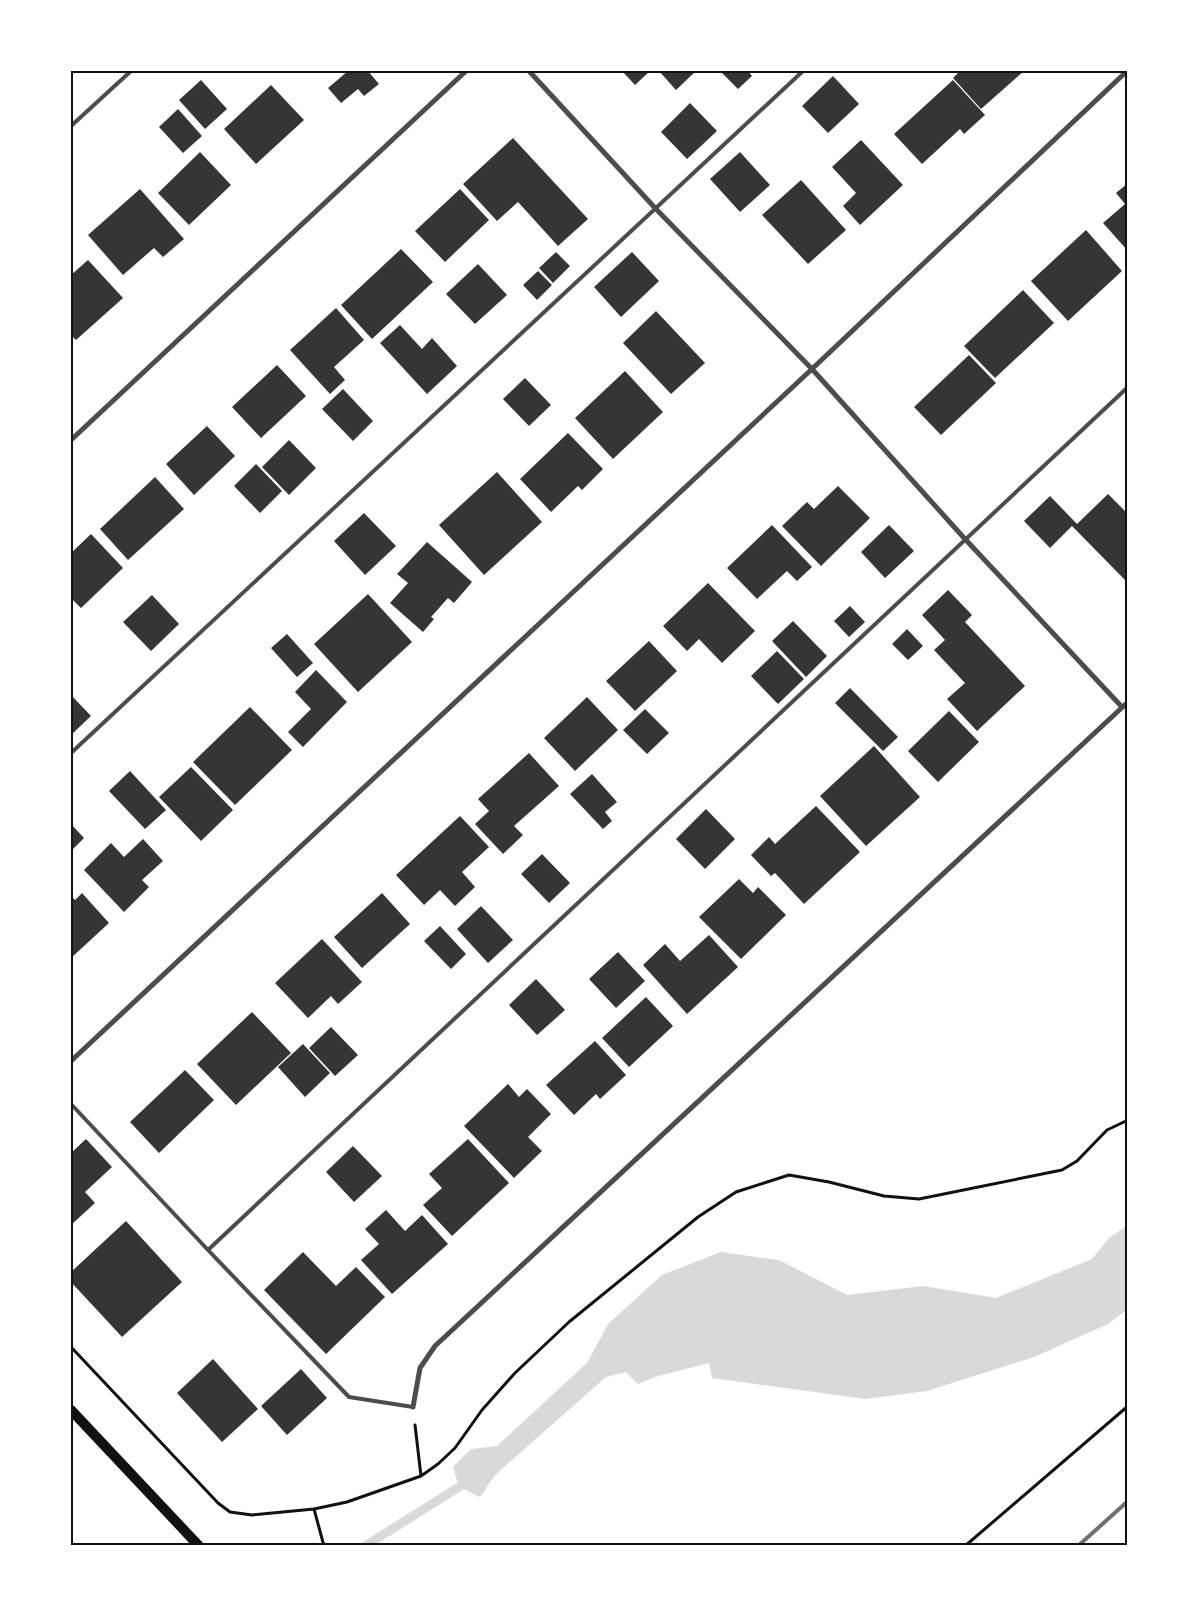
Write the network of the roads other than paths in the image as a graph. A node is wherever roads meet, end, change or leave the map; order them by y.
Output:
1 (131, 71) edge
2 (466, 71) edge
3 (529, 71) edge
4 (803, 71) edge
5 (1127, 71) edge
6 (71, 126) edge
7 (656, 208) junction
8 (812, 369) junction
9 (1128, 387) edge
10 (71, 440) edge
11 (965, 539) junction
12 (1128, 702) edge
13 (1122, 707) junction
14 (71, 753) edge
15 (71, 1061) edge
16 (71, 1104) edge
17 (208, 1250) junction
18 (413, 1407) joint
19 (71, 1410) edge
20 (199, 1546) edge

1 - 6 lane
2 - 10 street
3 - 7 street
4 - 7 lane
5 - 8 street
7 - 8 street
7 - 14 lane
8 - 11 street
8 - 15 street
9 - 11 lane
11 - 13 street
11 - 17 lane
12 - 13 street
13 - 18 street
16 - 17 lane
17 - 18 lane
19 - 20 main road

